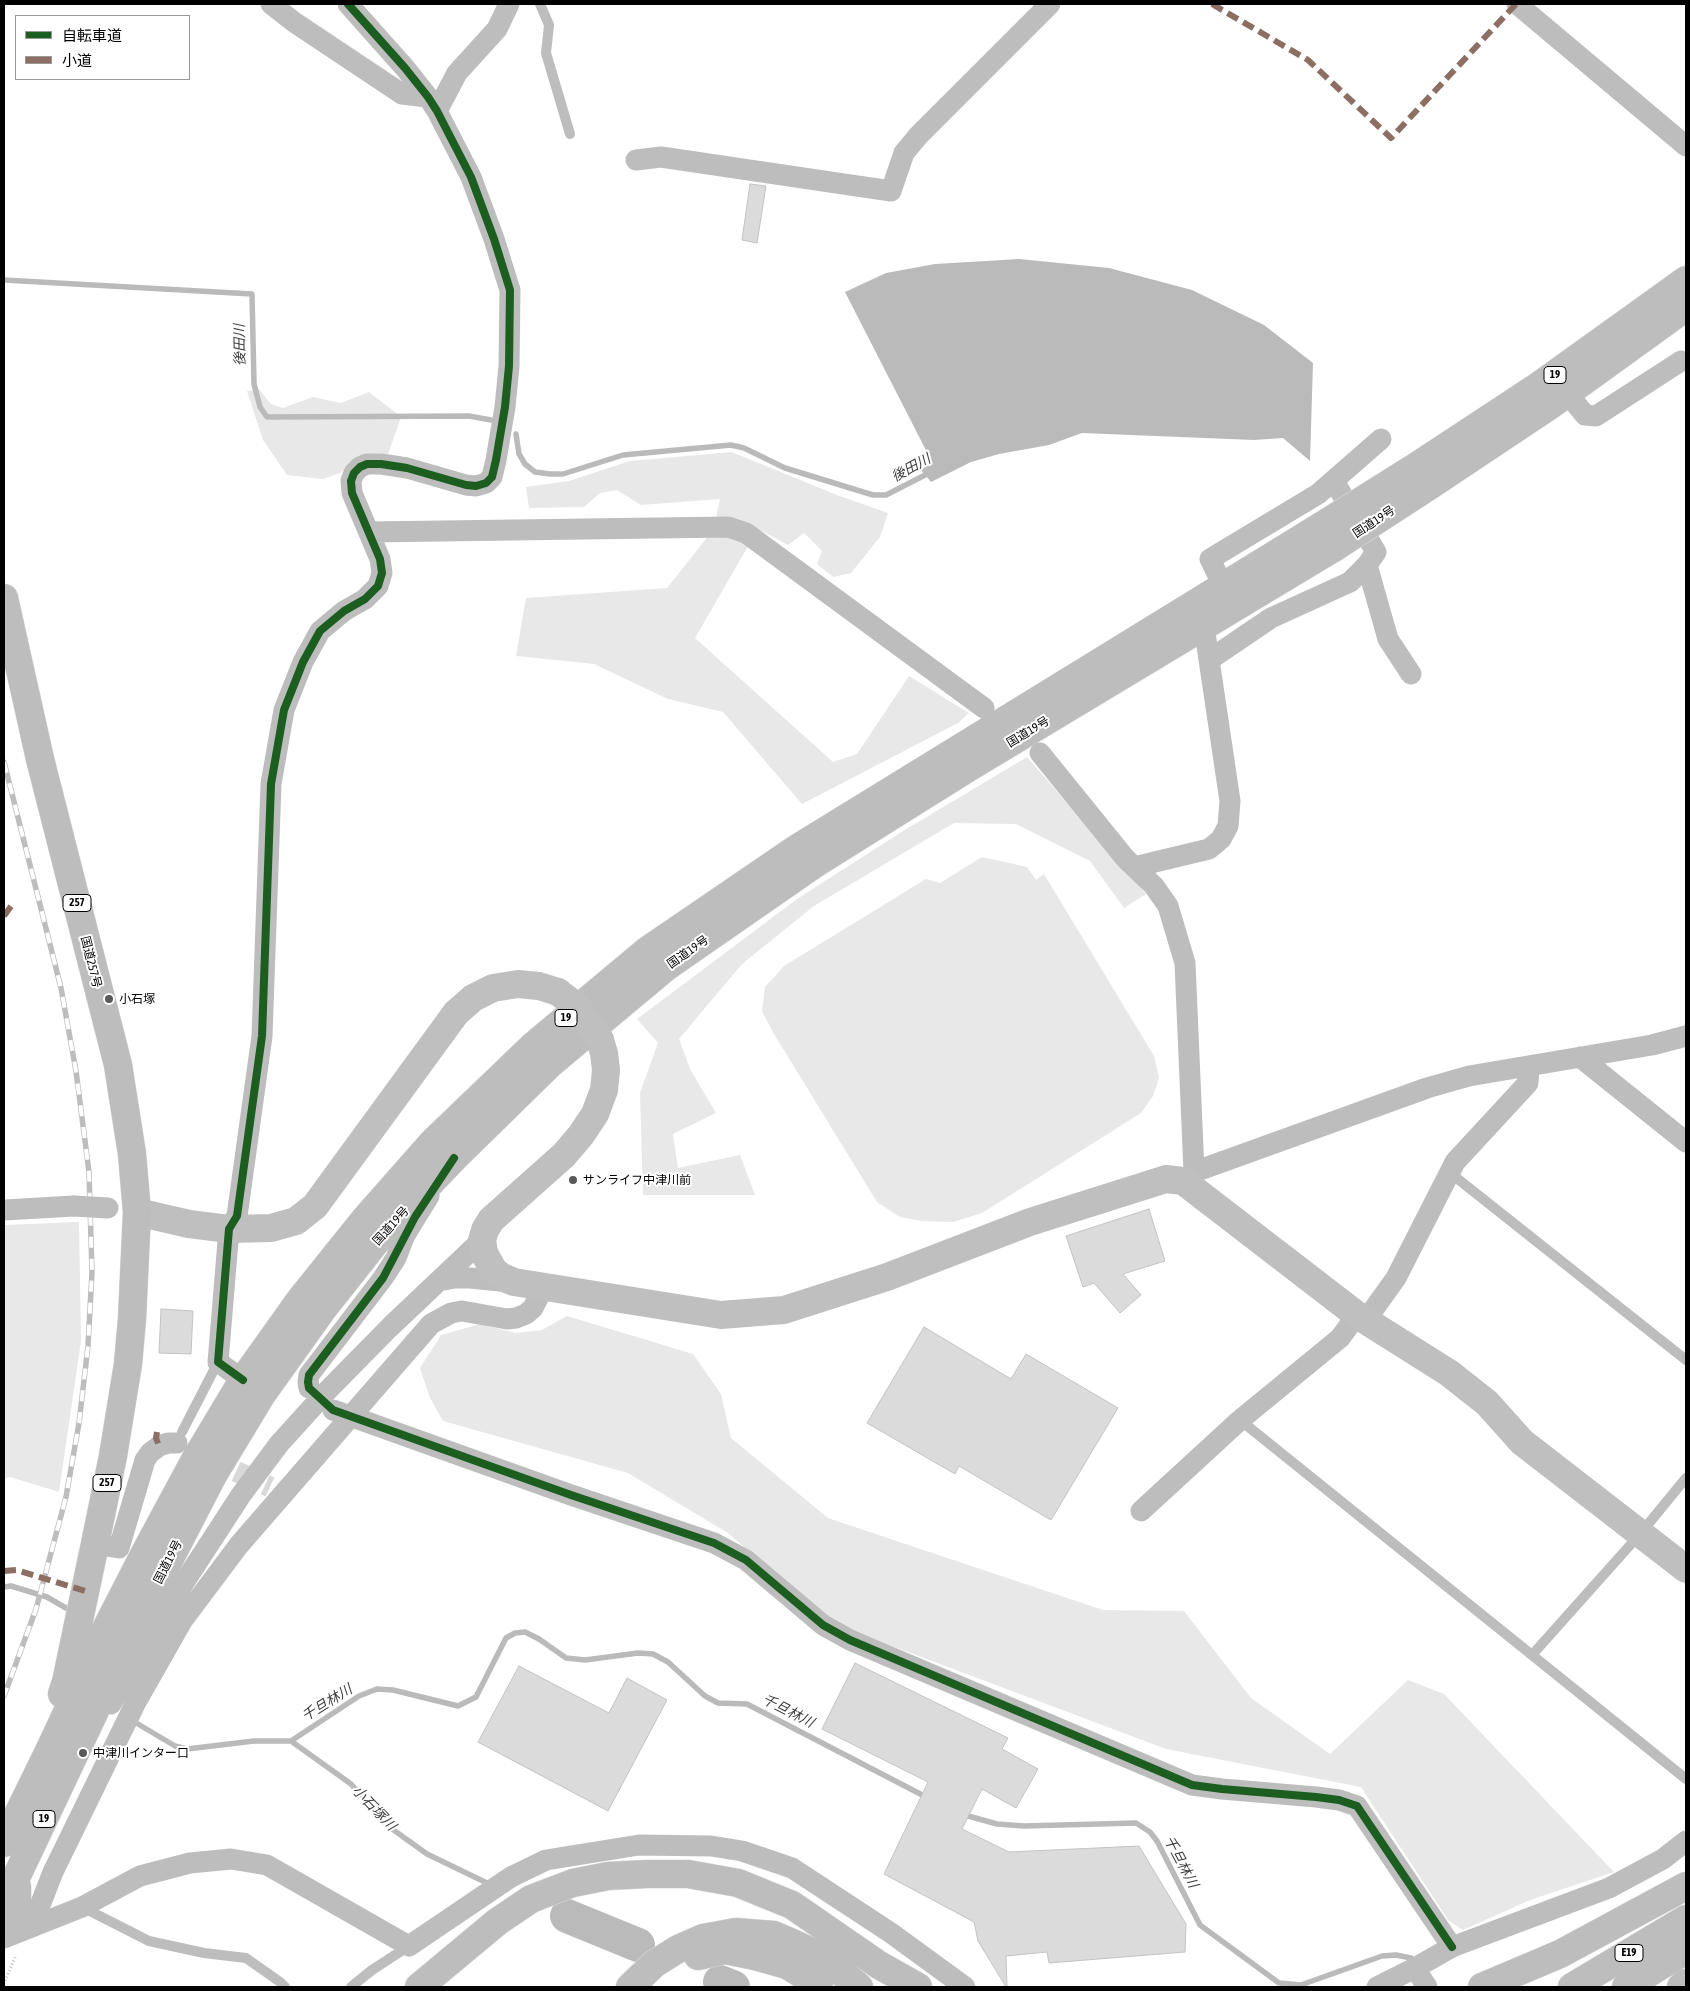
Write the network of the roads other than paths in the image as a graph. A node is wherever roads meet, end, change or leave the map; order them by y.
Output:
1 (271, 4) edge
2 (348, 4) edge
3 (509, 4) edge
4 (540, 4) edge
5 (1050, 4) edge
6 (1517, 4) edge
7 (433, 104) junction
8 (570, 134) dead end
9 (1686, 146) edge
10 (636, 160) dead end
11 (1686, 280) edge
12 (1686, 308) edge
13 (1685, 362) edge
14 (1567, 393) junction
15 (1381, 439) dead end
16 (1425, 475) junction
17 (1334, 481) junction
18 (370, 532) junction
19 (1329, 536) junction
20 (1367, 565) junction
21 (1223, 586) junction
22 (4, 598) edge
23 (1204, 626) junction
24 (1209, 660) junction
25 (1411, 674) dead end
26 (984, 708) dead end
27 (1040, 753) dead end
28 (1134, 867) junction
29 (1686, 1036) edge
30 (1580, 1058) junction
31 (1528, 1066) junction
32 (1686, 1142) edge
33 (454, 1158) junction
34 (1450, 1172) junction
35 (1188, 1176) junction
36 (4, 1210) edge
37 (137, 1212) junction
38 (229, 1229) junction
39 (482, 1240) junction
40 (439, 1281) junction
41 (514, 1282) junction
42 (544, 1286) junction
43 (1362, 1318) junction
44 (1686, 1360) edge
45 (218, 1362) junction
46 (243, 1380) junction
47 (309, 1388) dead end
48 (342, 1414) junction
49 (1240, 1420) junction
50 (179, 1438) joint
51 (1686, 1478) edge
52 (1141, 1510) dead end
53 (1640, 1534) junction
54 (107, 1546) junction
55 (145, 1553) junction
56 (1686, 1569) edge
57 (1532, 1655) junction
58 (85, 1734) junction
59 (50, 1749) junction
60 (1686, 1779) edge
61 (1686, 1841) edge
62 (4, 1843) edge
63 (17, 1876) junction
64 (1686, 1886) edge
65 (4, 1903) edge
66 (82, 1907) junction
67 (1686, 1919) edge
68 (32, 1926) junction
69 (827, 1929) junction
70 (4, 1930) edge
71 (4, 1938) edge
72 (409, 1946) junction
73 (1452, 1947) junction
74 (1686, 1950) edge
75 (1415, 1968) junction
76 (441, 1978) edge
77 (1686, 1983) edge
78 (285, 1987) edge
79 (351, 1987) edge
80 (419, 1987) edge
81 (630, 1987) edge
82 (819, 1987) edge
83 (859, 1987) edge
84 (879, 1987) edge
85 (918, 1987) edge
86 (965, 1987) edge
87 (1376, 1987) edge
88 (1427, 1987) edge
89 (1482, 1987) edge
90 (1572, 1987) edge
91 (1626, 1987) edge
92 (1681, 1987) edge

1 - 7 street
2 - 7 street
3 - 7 street
4 - 8 lane
5 - 10 street
6 - 9 street
7 - 18 street
11 - 16 highway, 国道19号 / 19
12 - 14 highway, 国道19号 / 19
13 - 14 street
14 - 16 highway, 国道19号 / 19
15 - 17 street
16 - 19 highway, 国道19号 / 19, bridge
17 - 20 street
17 - 21 street
18 - 26 street
18 - 38 street
19 - 21 highway, 国道19号 / 19
19 - 23 highway, 国道19号 / 19
20 - 24 street
20 - 25 street
21 - 46 highway, 国道19号 / 19
22 - 37 highway, 国道257号 / 257
23 - 24 street
23 - 33 highway, 国道19号 / 19
24 - 28 street
27 - 28 street
28 - 35 street
29 - 30 street
30 - 31 street
30 - 32 street
31 - 34 street
31 - 35 street
33 - 47 street
33 - 58 highway, 国道19号 / 19
34 - 43 street
34 - 44 lane
35 - 42 street
35 - 43 street
36 - 37 street, bridge
37 - 38 street
37 - 54 highway, 257
38 - 39 street, bridge
38 - 45 street
39 - 40 street
39 - 41 street
40 - 41 street
40 - 58 street
41 - 42 street
42 - 48 street
43 - 49 street
43 - 53 street
45 - 46 street
45 - 50 lane
46 - 55 highway, 国道19号 / 19
48 - 68 street
48 - 73 street
49 - 52 street
49 - 57 lane
50 - 54 street
51 - 53 lane
53 - 56 street
53 - 57 lane
54 - 55 street
54 - 59 highway, 257
55 - 59 highway, 国道19号 / 19
57 - 60 lane
58 - 63 highway, 国道19号 / 19
59 - 62 highway, 国道19号 / 19
61 - 73 street
63 - 65 highway, 国道19号 / 19
63 - 70 highway
64 - 89 highway
66 - 68 street
66 - 72 street
66 - 78 lane
67 - 90 highway, E19
68 - 71 street
69 - 76 highway
69 - 84 highway
69 - 85 highway
72 - 79 lane
72 - 86 street
73 - 75 street
74 - 91 highway, E19
75 - 87 street
75 - 88 street
76 - 80 highway
77 - 92 highway
81 - 82 highway
81 - 83 highway

